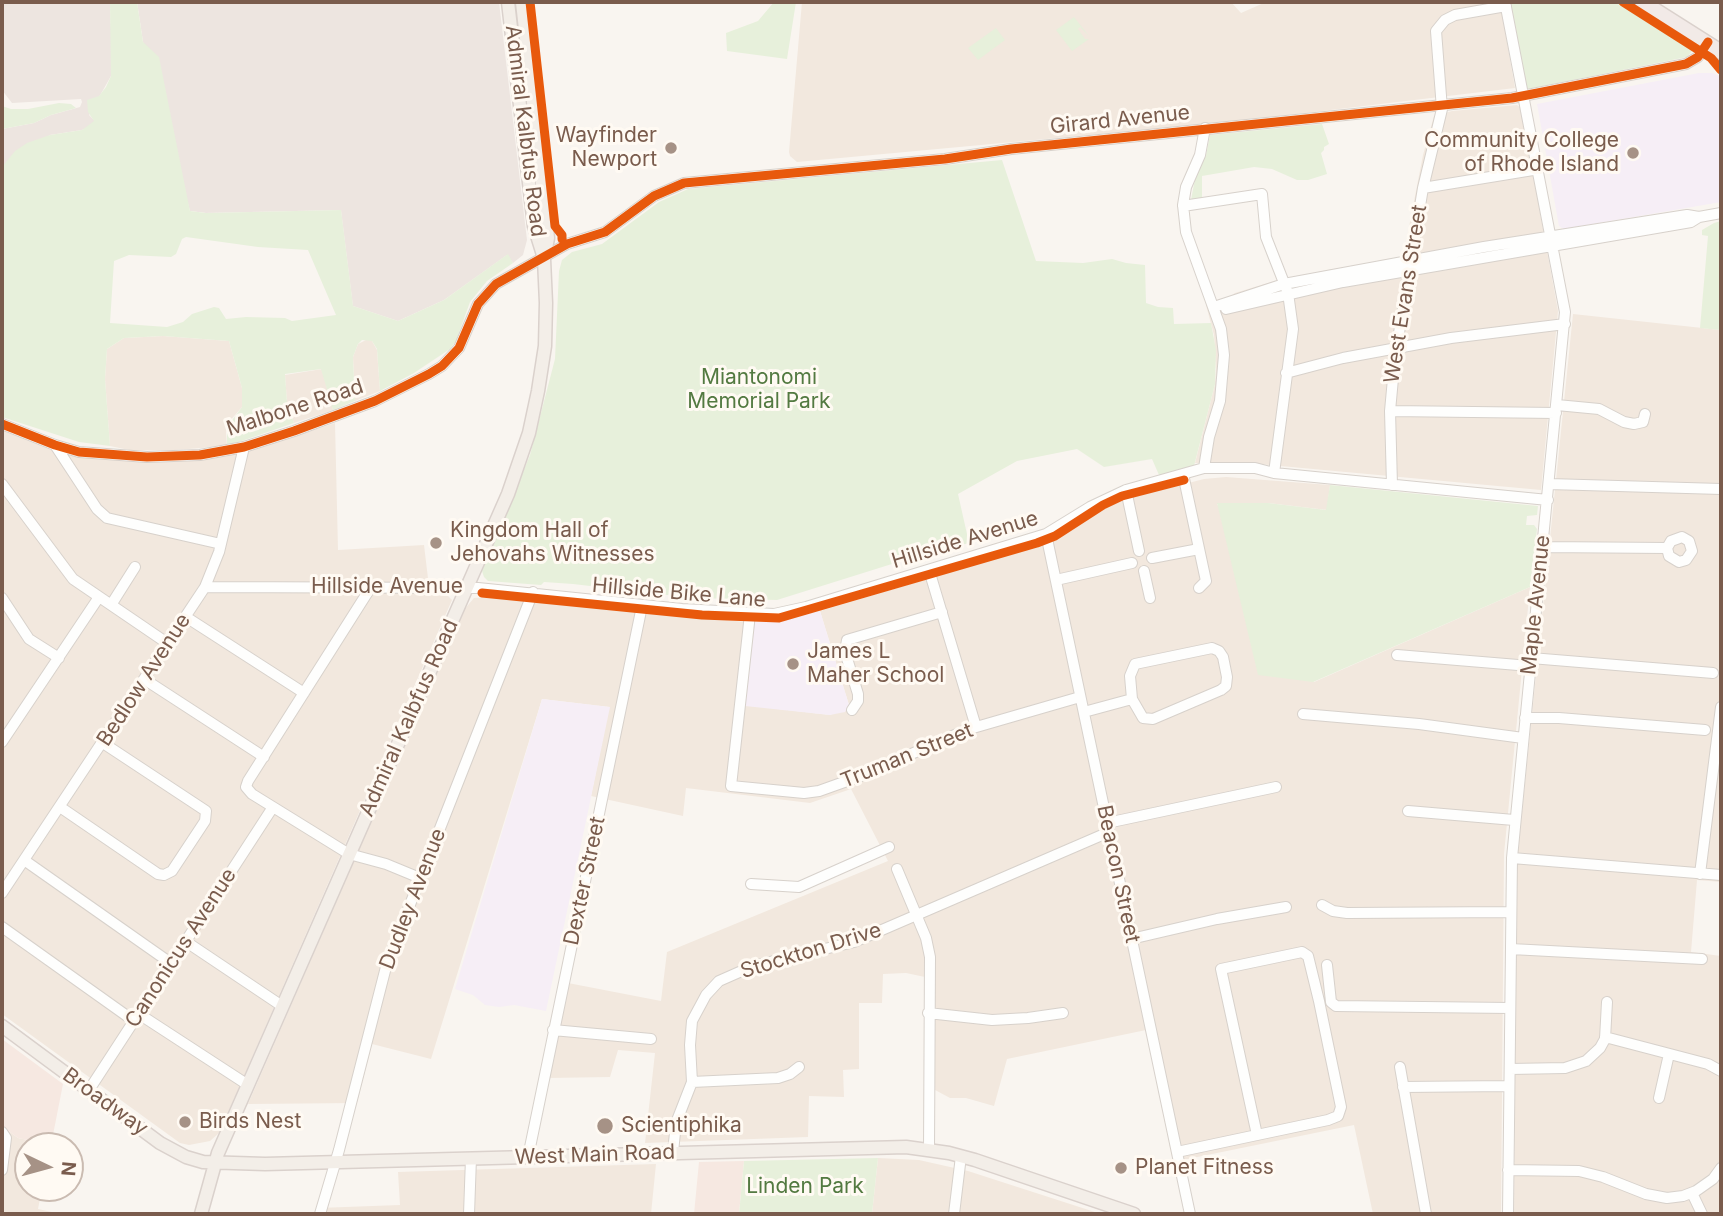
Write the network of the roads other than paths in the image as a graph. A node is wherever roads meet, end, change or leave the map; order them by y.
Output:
1 (508, 2) edge
2 (522, 2) edge
3 (1642, 2) edge
4 (1505, 4) edge
5 (1708, 42) junction
6 (1721, 52) edge
7 (1523, 96) junction
8 (1442, 105) junction
9 (1205, 128) junction
10 (1539, 169) junction
11 (1423, 188) junction
12 (1183, 206) junction
13 (1721, 213) edge
14 (1552, 240) junction
15 (544, 258) junction
16 (1411, 265) junction
17 (1286, 289) junction
18 (1215, 309) junction
19 (1565, 324) junction
20 (1396, 349) junction
21 (1286, 373) junction
22 (1557, 409) junction
23 (1390, 411) junction
24 (1646, 414) dead end
25 (2, 424) edge
26 (55, 445) junction
27 (243, 447) junction
28 (1203, 468) junction
29 (1273, 473) junction
30 (1183, 474) junction
31 (2, 484) edge
32 (1549, 484) junction
33 (1392, 485) junction
34 (1721, 489) edge
35 (1126, 490) junction
36 (1548, 500) junction
37 (1046, 534) junction
38 (220, 544) junction
39 (1542, 547) junction
40 (1199, 548) junction
41 (1667, 548) dead end
42 (1139, 551) junction
43 (1152, 558) junction
44 (1132, 563) junction
45 (135, 567) dead end
46 (929, 570) junction
47 (1144, 571) junction
48 (1056, 580) junction
49 (205, 587) junction
50 (371, 587) junction
51 (466, 588) junction
52 (1199, 588) dead end
53 (533, 592) junction
54 (99, 597) junction
55 (2, 598) edge
56 (1150, 598) dead end
57 (111, 605) junction
58 (642, 606) junction
59 (942, 612) junction
60 (750, 614) junction
61 (186, 617) junction
62 (167, 643) junction
63 (1397, 654) dead end
64 (59, 658) junction
65 (1531, 662) junction
66 (1713, 673) dead end
67 (144, 678) junction
68 (304, 693) junction
69 (1080, 696) junction
70 (1132, 699) junction
71 (1721, 707) edge
72 (852, 710) dead end
73 (1084, 712) junction
74 (1303, 713) dead end
75 (1525, 718) junction
76 (976, 727) junction
77 (1705, 730) dead end
78 (1522, 738) junction
79 (2, 742) edge
80 (103, 743) junction
81 (1719, 753) edge
82 (264, 757) junction
83 (1276, 787) dead end
84 (60, 807) junction
85 (273, 807) junction
86 (1408, 811) dead end
87 (1514, 820) junction
88 (1108, 827) junction
89 (885, 849) dead end
90 (349, 854) junction
91 (1512, 858) junction
92 (24, 860) junction
93 (897, 869) dead end
94 (1700, 874) junction
95 (1721, 875) edge
96 (420, 878) junction
97 (751, 884) dead end
98 (2, 894) edge
99 (1322, 905) dead end
100 (1286, 907) dead end
101 (1511, 912) junction
102 (917, 915) junction
103 (2, 927) edge
104 (1131, 939) junction
105 (186, 941) junction
106 (1511, 949) junction
107 (1702, 959) dead end
108 (172, 964) junction
109 (1327, 965) dead end
110 (1607, 1002) dead end
111 (282, 1006) junction
112 (1510, 1008) junction
113 (928, 1013) junction
114 (1063, 1013) dead end
115 (136, 1017) junction
116 (2, 1027) edge
117 (553, 1030) junction
118 (1605, 1037) junction
119 (651, 1039) dead end
120 (1669, 1054) junction
121 (799, 1067) dead end
122 (1399, 1068) dead end
123 (1510, 1069) junction
124 (1721, 1071) edge
125 (692, 1082) junction
126 (248, 1085) junction
127 (1509, 1086) junction
128 (1403, 1087) junction
129 (89, 1090) junction
130 (1659, 1098) dead end
131 (2, 1132) edge
132 (1257, 1135) junction
133 (929, 1150) junction
134 (673, 1152) junction
135 (1177, 1152) junction
136 (961, 1156) junction
137 (528, 1157) junction
138 (471, 1158) junction
139 (336, 1162) junction
140 (214, 1163) junction
141 (1721, 1168) edge
142 (2, 1170) edge
143 (1508, 1170) junction
144 (1692, 1193) junction
145 (201, 1214) edge
146 (320, 1214) edge
147 (469, 1214) edge
148 (954, 1214) edge
149 (1134, 1214) edge
150 (1190, 1214) edge
151 (1426, 1214) edge
152 (1508, 1214) edge
153 (1702, 1214) edge

1 - 15 main road, Admiral Kalbfus Road
2 - 15 main road, Admiral Kalbfus Road
3 - 5 highway
4 - 7 street, Maple Avenue
4 - 8 street, West Evans Street
5 - 6 highway
5 - 7 street, Girard Avenue
7 - 8 street, Girard Avenue
7 - 10 street, Maple Avenue
8 - 9 street, Girard Avenue
8 - 11 street, West Evans Street
9 - 12 street
9 - 15 street, Girard Avenue
10 - 11 street
10 - 14 street, Maple Avenue
11 - 16 street, West Evans Street
12 - 17 street
12 - 18 street
13 - 14 street
14 - 16 street
14 - 19 street, Maple Avenue
15 - 27 street, Malbone Road
15 - 51 main road, Admiral Kalbfus Road
16 - 17 street
16 - 20 street, West Evans Street
17 - 18 street
17 - 21 street
18 - 28 street
19 - 20 street
19 - 22 street, Maple Avenue
20 - 21 street
20 - 23 street, West Evans Street
21 - 29 street
22 - 23 street
22 - 24 street
22 - 32 street, Maple Avenue
23 - 33 street, West Evans Street
25 - 26 street, Malbone Road
26 - 27 street, Malbone Road
26 - 38 street
27 - 38 street, Bedlow Avenue
28 - 29 street, Hillside Avenue
28 - 30 street, Hillside Avenue
29 - 33 street, Hillside Avenue
30 - 35 street, Hillside Avenue
30 - 40 street
31 - 54 street
32 - 34 street
32 - 36 street, Maple Avenue
33 - 36 street, Hillside Avenue
35 - 37 street, Hillside Avenue
35 - 42 street
36 - 39 street, Maple Avenue
37 - 46 street, Hillside Avenue
37 - 48 street, Beacon Street
38 - 49 street, Bedlow Avenue
39 - 41 street
39 - 65 street, Maple Avenue
40 - 43 street
40 - 52 street
42 - 43 street
42 - 44 street
43 - 47 street
44 - 47 street
44 - 48 street
45 - 57 street
46 - 59 street
46 - 60 street, Hillside Avenue
47 - 56 street
48 - 69 street, Beacon Street
49 - 50 street, Hillside Avenue
49 - 61 street, Bedlow Avenue
50 - 51 street, Hillside Avenue
50 - 68 street
51 - 53 street, Hillside Avenue
51 - 90 main road, Admiral Kalbfus Road
53 - 58 street, Hillside Avenue
53 - 96 street, Dudley Avenue
54 - 57 street
54 - 64 street
55 - 64 street
57 - 62 street
58 - 60 street, Hillside Avenue
58 - 117 street, Dexter Street
59 - 72 street
59 - 76 street
60 - 76 street, Truman Street
61 - 62 street, Bedlow Avenue
61 - 68 street
62 - 67 street, Bedlow Avenue
63 - 65 street
64 - 79 street
65 - 66 street
65 - 75 street, Maple Avenue
67 - 80 street, Bedlow Avenue
67 - 82 street
68 - 82 street
69 - 73 street, Beacon Street
69 - 76 street, Truman Street
70 - 70 street
70 - 73 street
71 - 81 street
73 - 88 street, Beacon Street
74 - 78 street
75 - 77 street
75 - 78 street, Maple Avenue
78 - 87 street, Maple Avenue
80 - 84 street, Bedlow Avenue
80 - 84 street
81 - 94 street
82 - 85 street
83 - 88 street, Stockton Drive
84 - 92 street, Bedlow Avenue
85 - 90 street
85 - 105 street, Canonicus Avenue
86 - 87 street
87 - 91 street, Maple Avenue
88 - 102 street, Stockton Drive
88 - 104 street, Beacon Street
89 - 97 street
90 - 96 street
90 - 111 main road, Admiral Kalbfus Road
91 - 94 street
91 - 101 street, Maple Avenue
92 - 98 street, Bedlow Avenue
92 - 108 street
93 - 102 street
94 - 95 street
96 - 139 street, Dudley Avenue
99 - 101 street
100 - 104 street
101 - 106 street, Maple Avenue
102 - 113 street
102 - 125 street, Stockton Drive
103 - 115 street
104 - 135 street, Beacon Street
105 - 108 street, Canonicus Avenue
105 - 111 street
106 - 107 street
106 - 112 street, Maple Avenue
108 - 115 street, Canonicus Avenue
109 - 112 street
110 - 118 street
111 - 126 main road, Admiral Kalbfus Road
112 - 123 street, Maple Avenue
113 - 114 street
113 - 133 street
115 - 126 street
115 - 129 street, Canonicus Avenue
116 - 129 main road, Broadway
117 - 119 street
117 - 137 street, Dexter Street
118 - 120 street
118 - 123 street
120 - 124 street
120 - 130 street
121 - 125 street
122 - 128 street
123 - 127 street, Maple Avenue
125 - 134 street, Stockton Drive
126 - 140 main road, Admiral Kalbfus Road
127 - 128 street
127 - 143 street, Maple Avenue
128 - 151 street
129 - 140 main road, Broadway
131 - 142 street
132 - 132 street
132 - 135 street
133 - 134 main road, West Main Road
133 - 136 main road, West Main Road
134 - 137 main road, West Main Road
135 - 150 street, Beacon Street
136 - 148 street
136 - 149 main road, West Main Road
137 - 138 main road, West Main Road
138 - 139 main road, West Main Road
138 - 147 street
139 - 140 main road, West Main Road
139 - 146 street, Dudley Avenue
140 - 145 main road, Admiral Kalbfus Road
141 - 144 street
143 - 144 street
143 - 152 street, Maple Avenue
144 - 153 street

